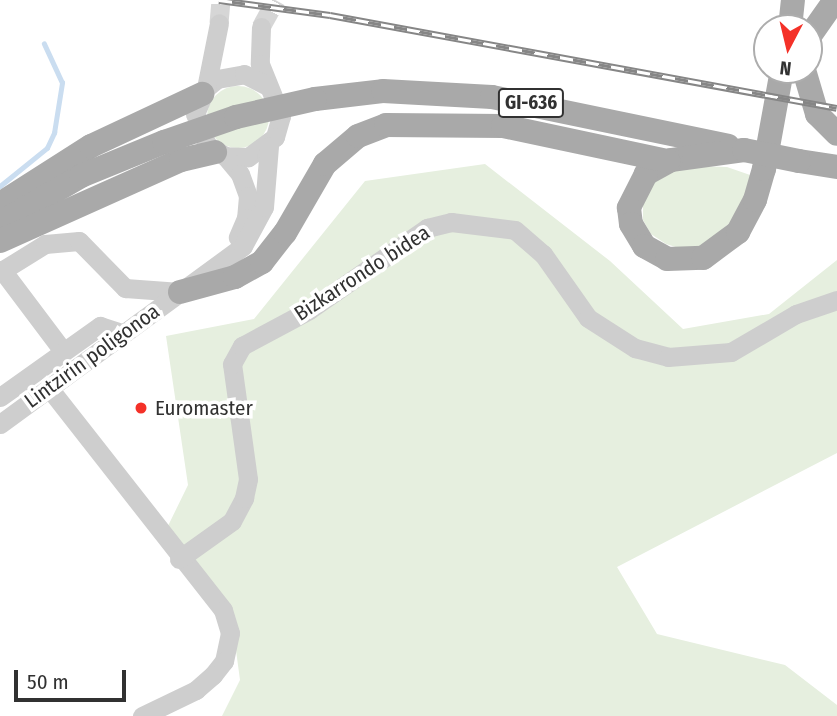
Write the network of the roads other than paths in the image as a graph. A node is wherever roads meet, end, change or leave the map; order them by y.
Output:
1 (835, 0) edge
2 (823, 17) edge
3 (219, 23) tunnel mouth
4 (261, 27) tunnel mouth
5 (779, 84) edge
6 (808, 84) edge
7 (268, 86) junction
8 (204, 91) junction
9 (837, 134) edge
10 (269, 146) junction
11 (744, 150) junction
12 (220, 154) junction
13 (667, 161) junction
14 (837, 167) edge
15 (0, 204) edge
16 (0, 223) edge
17 (0, 241) edge
18 (1, 271) edge
19 (183, 290) junction
20 (837, 300) edge
21 (121, 333) junction
22 (63, 351) junction
23 (49, 388) junction
24 (0, 397) edge
25 (0, 424) edge
26 (179, 559) junction
27 (142, 716) edge

1 - 2 main road
3 - 8 street
4 - 7 street
5 - 13 main road
6 - 9 main road
7 - 8 street
7 - 10 street
8 - 12 street
8 - 15 main road
10 - 12 street
10 - 19 street, Lintzirin poligonoa
11 - 13 main road
11 - 14 main road, GI-636, bridge
11 - 16 main road, GI-636, bridge
12 - 17 main road
12 - 19 street, Lintzirin poligonoa
13 - 19 main road
18 - 19 street
18 - 22 street
19 - 21 street, Lintzirin poligonoa
20 - 26 street, Bizkarrondo bidea
21 - 22 street
21 - 23 street, Lintzirin poligonoa
22 - 24 street
23 - 25 street, Lintzirin poligonoa
23 - 26 street
26 - 27 street

